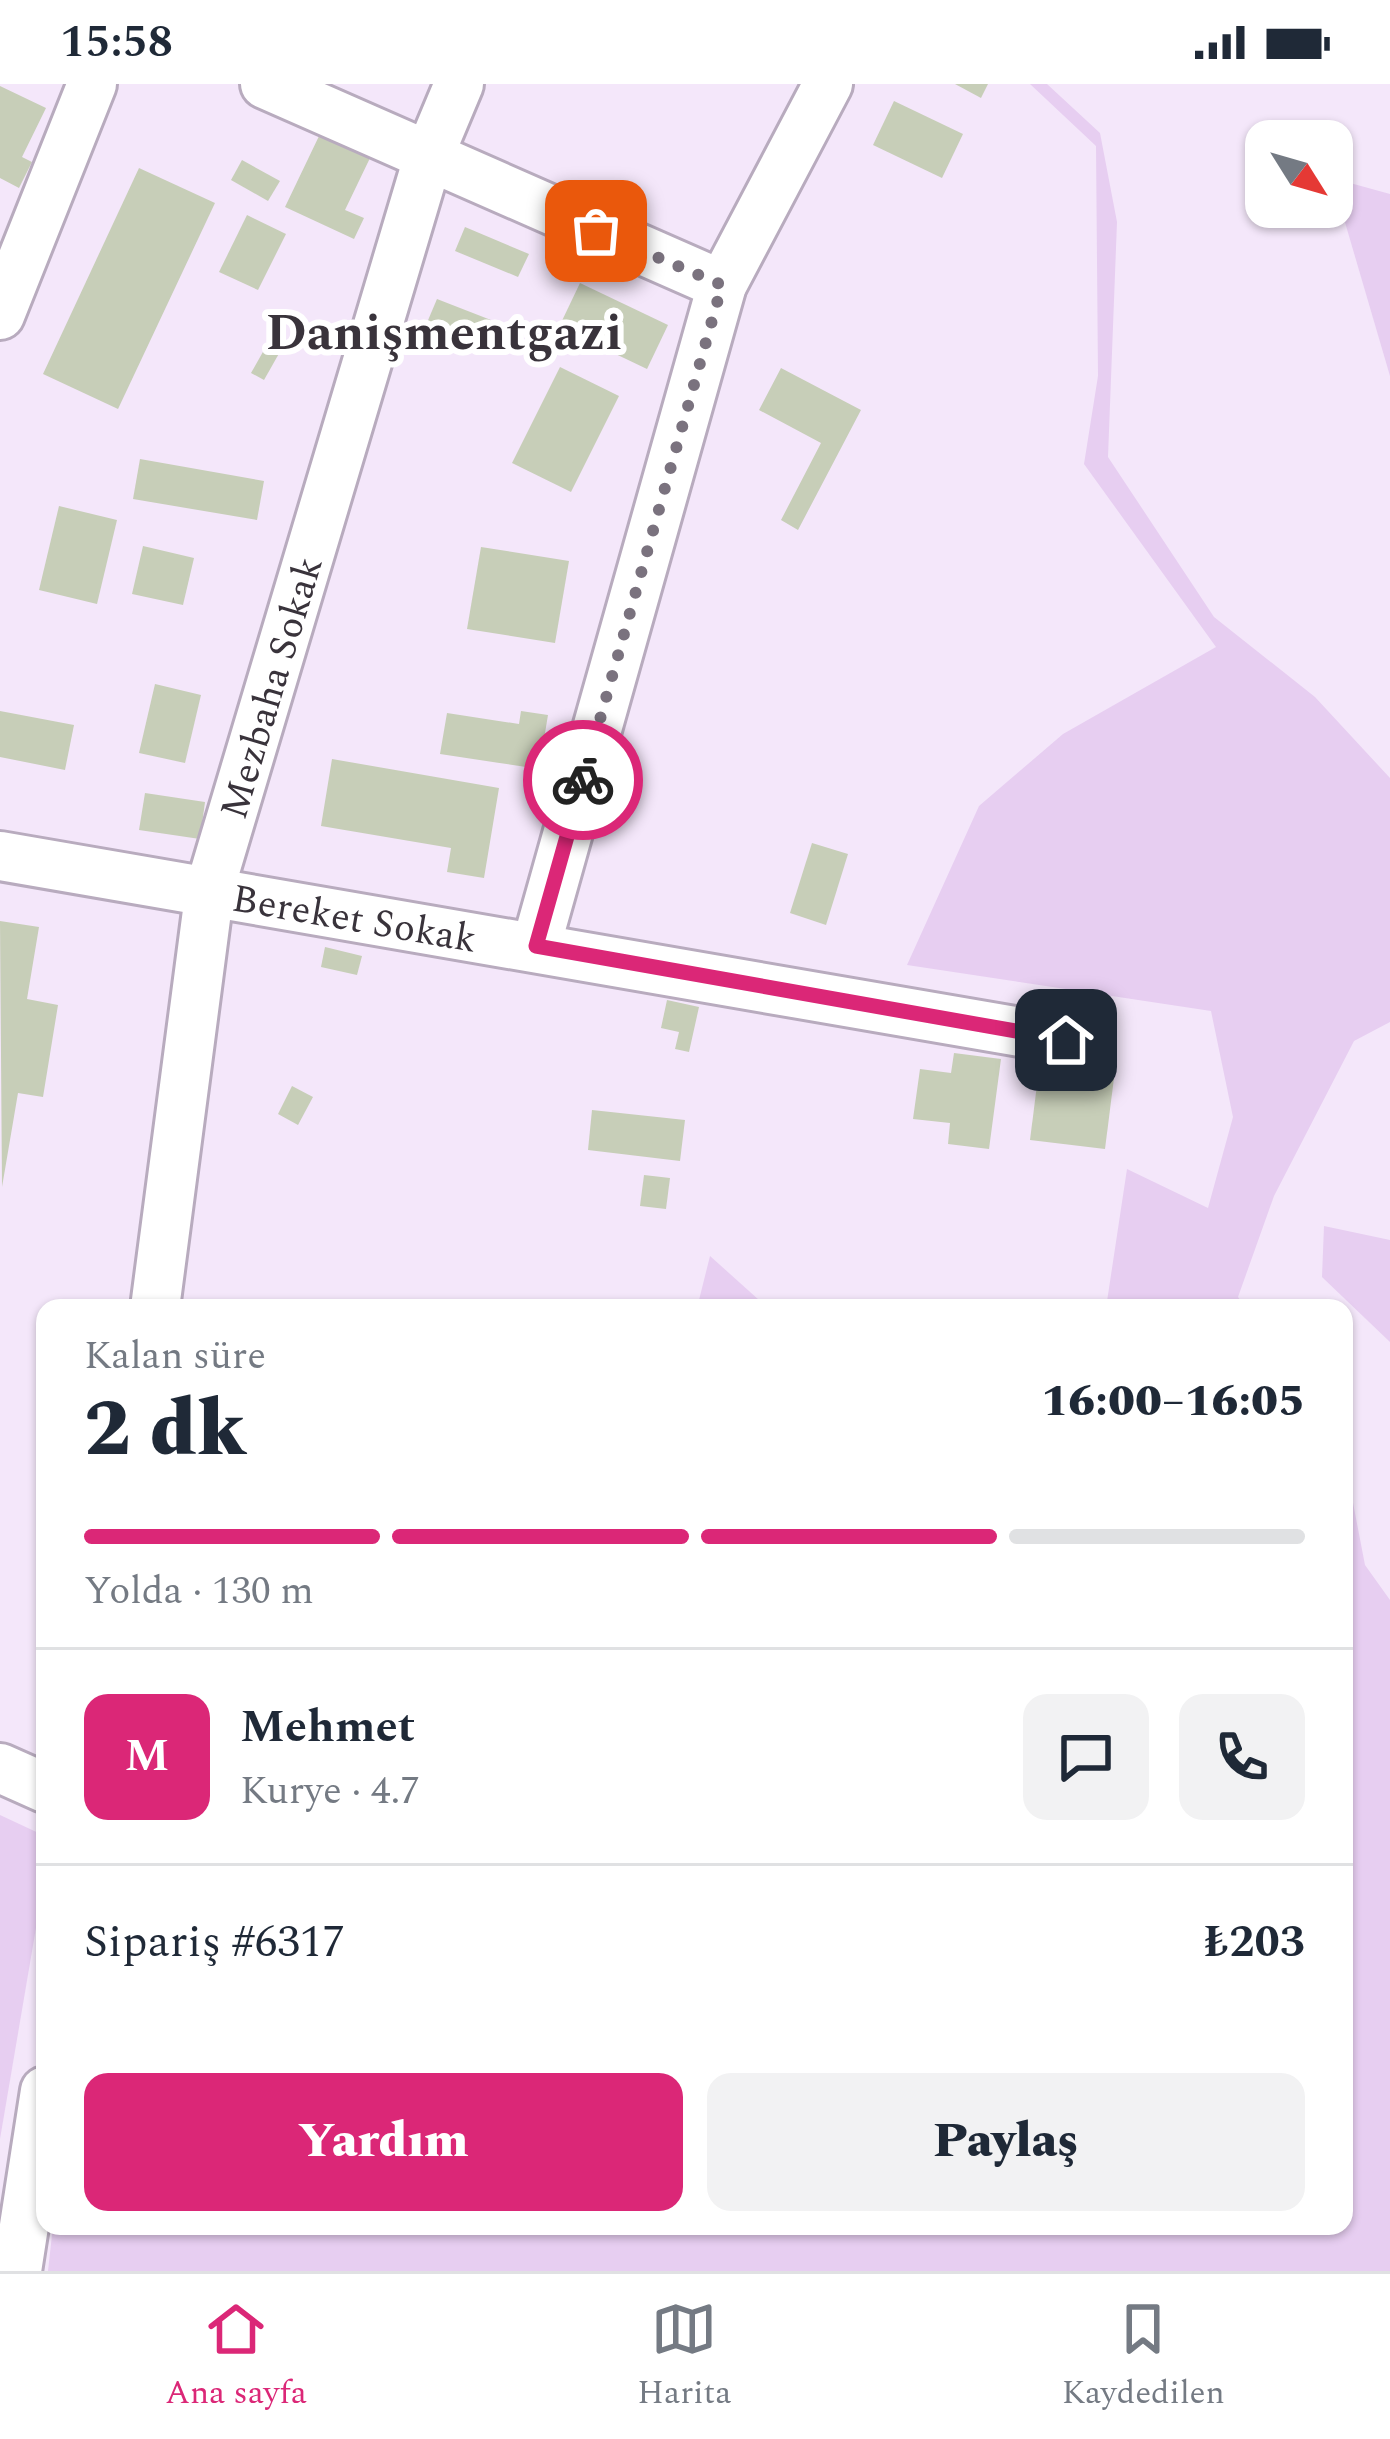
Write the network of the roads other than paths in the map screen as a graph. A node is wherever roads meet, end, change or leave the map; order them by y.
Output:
1 (92, 84) edge
2 (265, 84) edge
3 (459, 84) edge
4 (828, 84) edge
5 (428, 158) junction
6 (722, 285) junction
7 (0, 315) edge
8 (0, 856) edge
9 (210, 888) junction
10 (536, 946) junction
11 (1066, 1040) dead end
12 (156, 1299) edge
13 (0, 1768) edge
14 (36, 1784) edge
15 (36, 2149) edge
16 (17, 2271) edge

1 - 7 street
2 - 5 street
3 - 5 street, Mezbaha Sokak
4 - 6 street
5 - 6 street
5 - 9 street, Mezbaha Sokak
6 - 10 street
8 - 9 street, Bereket Sokak
9 - 10 street, Bereket Sokak
9 - 12 street, Mezbaha Sokak
10 - 11 street, Bereket Sokak
13 - 14 street
15 - 16 street

